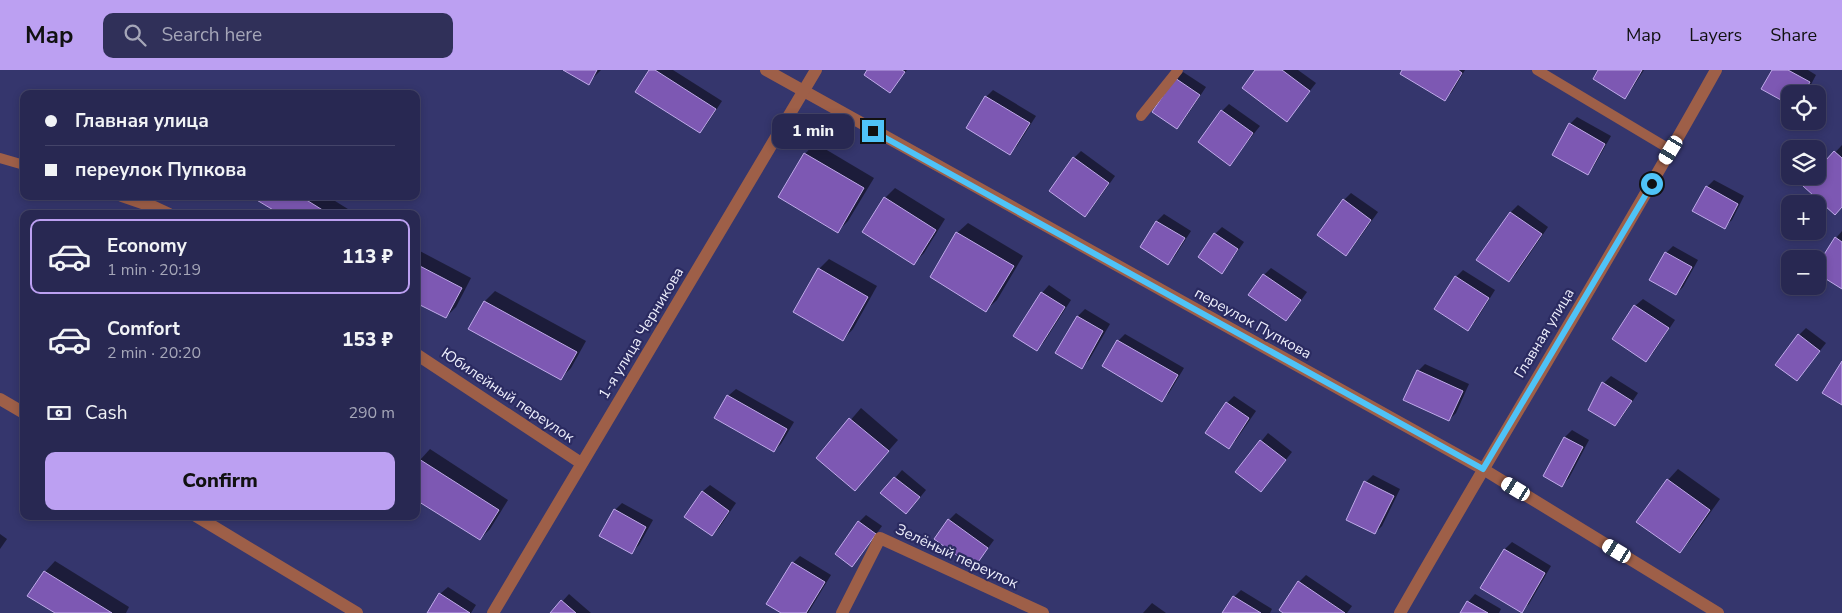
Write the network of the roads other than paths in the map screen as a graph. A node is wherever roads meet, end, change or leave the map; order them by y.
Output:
1 (766, 70) edge
2 (816, 70) edge
3 (1178, 70) edge
4 (1537, 70) edge
5 (1716, 70) edge
6 (804, 92) junction
7 (1141, 116) dead end
8 (1671, 150) junction
9 (0, 158) edge
10 (20, 164) edge
11 (134, 200) edge
12 (160, 210) edge
13 (420, 357) edge
14 (0, 399) edge
15 (20, 411) edge
16 (581, 464) junction
17 (1483, 469) junction
18 (203, 520) edge
19 (357, 613) edge
20 (493, 613) edge
21 (842, 613) edge
22 (1043, 613) edge
23 (1400, 613) edge
24 (1718, 613) edge

1 - 6 street, переулок Пупкова
2 - 6 street, 1-я улица Черникова
3 - 7 lane
4 - 8 lane
5 - 8 street, Главная улица
6 - 16 street, 1-я улица Черникова
6 - 17 street, переулок Пупкова
8 - 17 street, Главная улица
9 - 10 lane
11 - 12 street
13 - 16 street, Юбилейный переулок
14 - 15 street
16 - 20 street, 1-я улица Черникова
17 - 23 street, Главная улица
17 - 24 street, переулок Пупкова
18 - 19 street
21 - 22 street, Зелёный переулок

